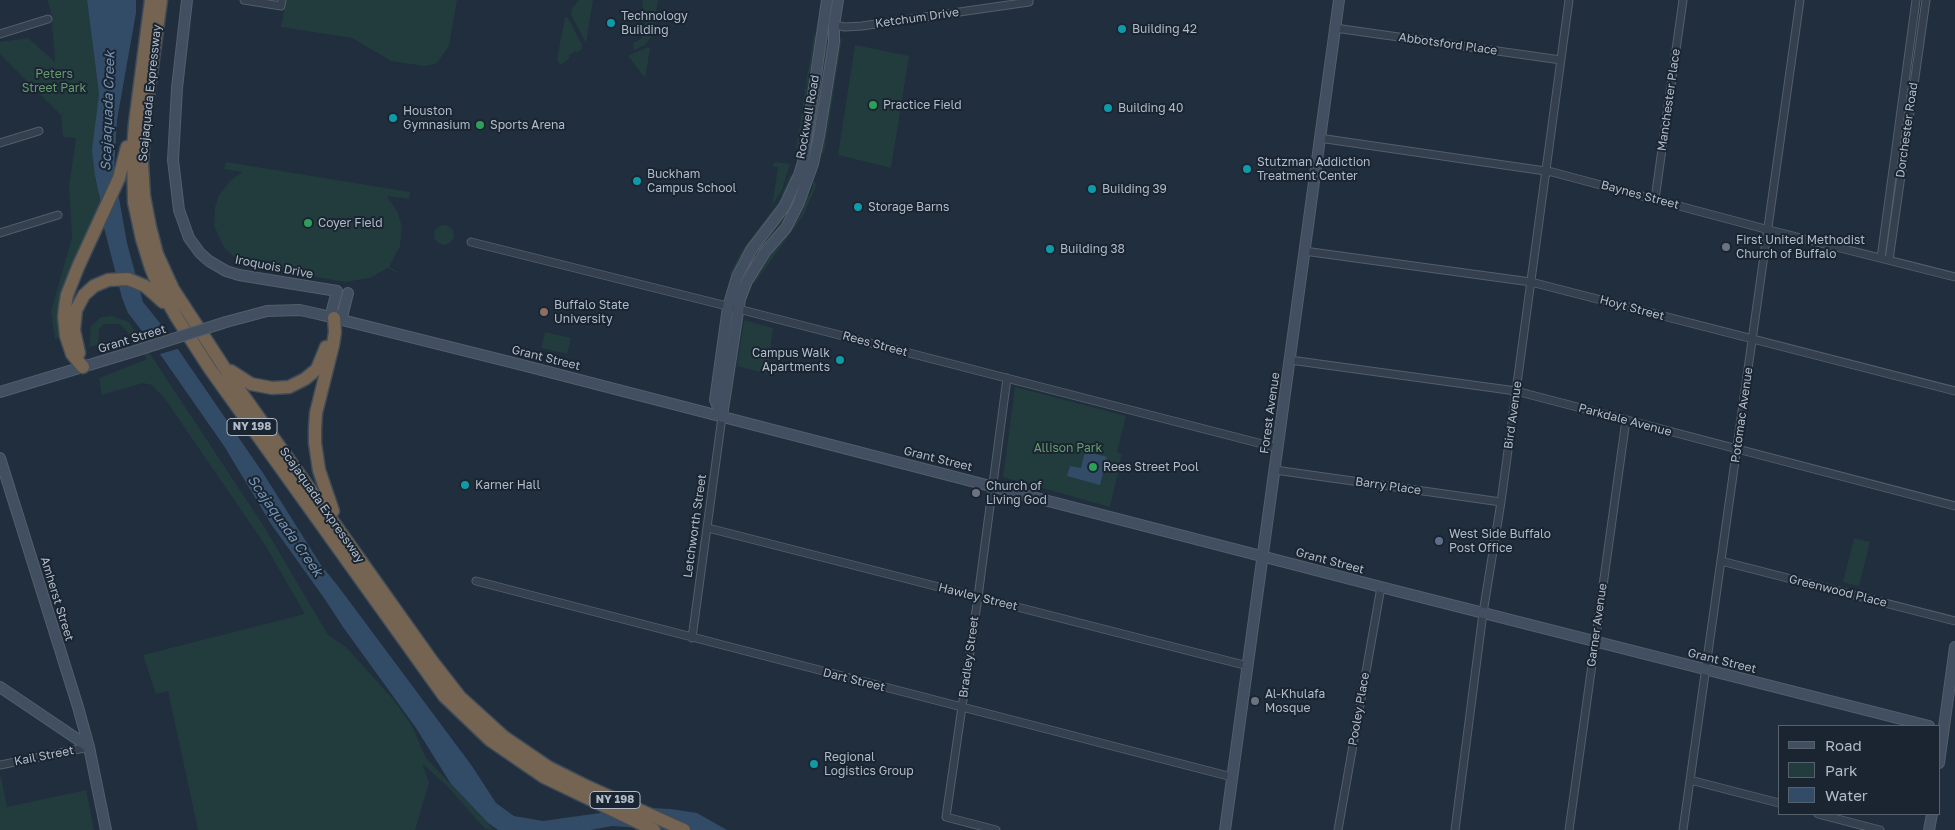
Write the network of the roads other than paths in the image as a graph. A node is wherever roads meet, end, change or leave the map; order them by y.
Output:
1 (151, 0) edge
2 (160, 0) edge
3 (187, 0) edge
4 (244, 0) edge
5 (282, 0) edge
6 (827, 0) edge
7 (838, 0) edge
8 (1339, 0) edge
9 (1569, 0) edge
10 (1683, 0) edge
11 (1800, 0) edge
12 (1916, 0) edge
13 (1926, 0) edge
14 (1029, 1) edge
15 (48, 19) dead end
16 (834, 25) junction
17 (1335, 28) junction
18 (0, 34) edge
19 (1909, 50) junction
20 (1918, 52) junction
21 (1561, 60) junction
22 (135, 123) junction
23 (39, 131) dead end
24 (1319, 138) junction
25 (0, 143) edge
26 (1896, 146) junction
27 (1905, 148) junction
28 (1546, 171) junction
29 (1655, 199) junction
30 (58, 215) dead end
31 (1769, 230) junction
32 (0, 233) edge
33 (471, 242) dead end
34 (1304, 251) junction
35 (1881, 258) junction
36 (1889, 260) junction
37 (1955, 277) edge
38 (1531, 282) junction
39 (348, 293) dead end
40 (733, 308) junction
41 (177, 318) junction
42 (334, 318) junction
43 (1752, 340) junction
44 (1290, 360) junction
45 (221, 363) junction
46 (83, 367) junction
47 (1007, 378) junction
48 (1955, 391) edge
49 (0, 392) edge
50 (1516, 392) junction
51 (722, 417) junction
52 (1626, 420) junction
53 (1278, 448) junction
54 (1737, 449) junction
55 (0, 458) edge
56 (1275, 470) junction
57 (992, 486) junction
58 (1501, 502) junction
59 (1955, 506) edge
60 (708, 528) junction
61 (340, 529) junction
62 (1263, 556) junction
63 (1721, 561) junction
64 (476, 581) dead end
65 (1381, 587) junction
66 (978, 597) junction
67 (1483, 613) junction
68 (1955, 621) edge
69 (692, 638) junction
70 (1595, 640) junction
71 (1955, 647) edge
72 (1248, 666) junction
73 (1706, 670) junction
74 (0, 687) edge
75 (962, 708) junction
76 (1925, 725) edge
77 (1941, 729) edge
78 (1955, 733) edge
79 (1940, 746) edge
80 (89, 747) junction
81 (0, 765) edge
82 (546, 772) junction
83 (1232, 777) junction
84 (1690, 780) junction
85 (1778, 803) edge
86 (1822, 815) edge
87 (1932, 815) edge
88 (106, 830) edge
89 (654, 830) edge
90 (684, 830) edge
91 (996, 830) edge
92 (1225, 830) edge
93 (1338, 830) edge
94 (1455, 830) edge
95 (1569, 830) edge
96 (1683, 830) edge
97 (1880, 830) edge
98 (1929, 830) edge

1 - 22 highway, Scajaquada Expressway / NY 198
2 - 45 highway, Scajaquada Expressway / NY 198
3 - 42 street, Iroquois Drive
4 - 5 street
6 - 40 street, Rockwell Road
7 - 16 street, Rockwell Road
8 - 17 street, Forest Avenue
9 - 21 street, Bird Avenue
10 - 29 street, Manchester Place
11 - 31 street, Potomac Avenue
12 - 19 street, Dorchester Road
13 - 20 street, Dorchester Road
14 - 16 street, Ketchum Drive
15 - 18 street
16 - 40 street, Rockwell Road
17 - 21 street, Abbotsford Place
17 - 24 street, Forest Avenue
19 - 20 street
19 - 26 street, Dorchester Road
20 - 27 street, Dorchester Road
21 - 28 street, Bird Avenue
22 - 41 highway, Scajaquada Expressway / NY 198
22 - 46 highway
23 - 25 street
24 - 28 street, Baynes Street
24 - 34 street, Forest Avenue
26 - 27 street
26 - 35 street, Dorchester Road
27 - 36 street, Dorchester Road
28 - 29 street, Baynes Street
28 - 38 street, Bird Avenue
29 - 31 street, Baynes Street
30 - 32 street
31 - 35 street, Baynes Street
31 - 43 street, Potomac Avenue
33 - 40 street, Rees Street
34 - 38 street, Hoyt Street
34 - 44 street, Forest Avenue
35 - 36 street, Baynes Street
36 - 37 street, Baynes Street
38 - 43 street, Hoyt Street
38 - 50 street, Bird Avenue
39 - 42 street
40 - 47 street, Rees Street
40 - 51 street, Letchworth Street
41 - 46 highway
41 - 82 highway, Scajaquada Expressway / NY 198
42 - 45 highway
42 - 46 street, Grant Street, bridge
42 - 51 street, Grant Street
42 - 61 highway
43 - 48 street, Hoyt Street
43 - 54 street, Potomac Avenue
44 - 50 street, Parkdale Avenue
44 - 53 street, Forest Avenue
45 - 61 highway, Scajaquada Expressway / NY 198
46 - 49 street, Grant Street
47 - 53 street, Rees Street
47 - 57 street, Bradley Street
50 - 52 street, Parkdale Avenue
50 - 58 street, Bird Avenue
51 - 57 street, Grant Street
51 - 60 street, Letchworth Street
52 - 54 street, Parkdale Avenue
52 - 70 street, Garner Avenue
53 - 56 street, Forest Avenue
54 - 59 street, Parkdale Avenue
54 - 63 street, Potomac Avenue
55 - 80 street, Amherst Street
56 - 58 street, Barry Place
56 - 62 street, Forest Avenue
57 - 62 street, Grant Street
57 - 66 street, Bradley Street
58 - 67 street, Bird Avenue
60 - 66 street, Hawley Street
60 - 69 street, Letchworth Street
61 - 82 highway, Scajaquada Expressway / NY 198
62 - 65 street, Grant Street
62 - 72 street, Forest Avenue
63 - 68 street, Greenwood Place
63 - 73 street, Potomac Avenue
64 - 69 street, Dart Street
65 - 67 street, Grant Street
65 - 93 street, Pooley Place
66 - 72 street, Hawley Street
66 - 75 street, Bradley Street
67 - 70 street, Grant Street
67 - 94 street, Bird Avenue
69 - 75 street, Dart Street
70 - 73 street, Grant Street
70 - 95 street, Garner Avenue
71 - 77 street
72 - 83 street, Forest Avenue
73 - 76 street, Grant Street
73 - 84 street, Potomac Avenue
74 - 80 street
75 - 83 street, Dart Street
75 - 91 street, Bradley Street
77 - 78 street
77 - 79 street
80 - 81 street, Kail Street
80 - 88 street, Amherst Street
82 - 89 highway, Scajaquada Expressway / NY 198
82 - 90 highway, Scajaquada Expressway / NY 198
83 - 92 street, Forest Avenue
84 - 85 street
84 - 96 street, Potomac Avenue
86 - 97 street
87 - 98 street

